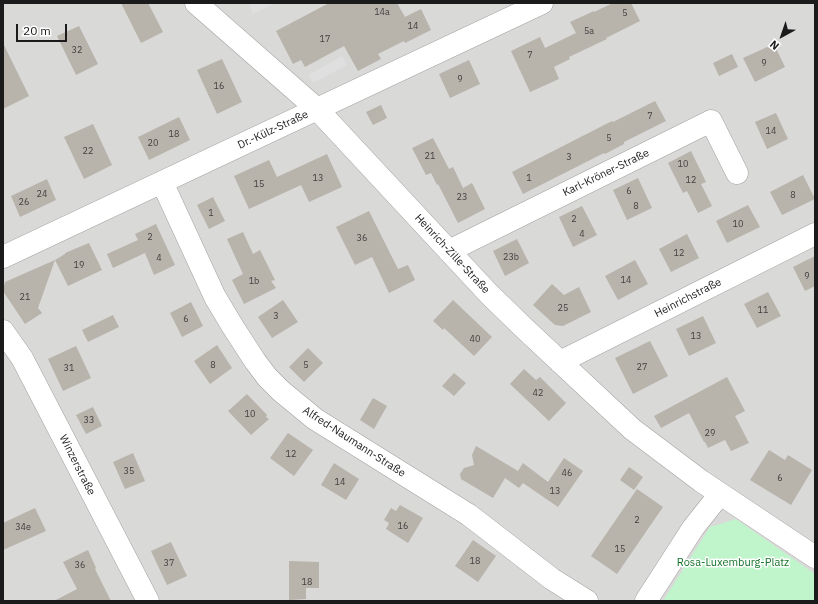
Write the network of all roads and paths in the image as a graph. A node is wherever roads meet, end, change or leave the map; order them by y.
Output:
1 (196, 3) edge
2 (542, 3) edge
3 (317, 109) junction
4 (737, 173) dead end
5 (162, 182) junction
6 (815, 234) edge
7 (449, 251) junction
8 (3, 257) edge
9 (3, 331) edge
10 (560, 362) junction
11 (720, 494) junction
12 (815, 557) edge
13 (148, 601) edge
14 (587, 601) edge
15 (646, 601) edge

1 - 3 street, Heinrich-Zille-Straße
2 - 3 street, Dr.-Külz-Straße
3 - 5 street, Dr.-Külz-Straße
3 - 7 street, Heinrich-Zille-Straße
4 - 7 street, Karl-Kröner-Straße
5 - 8 street, Dr.-Külz-Straße
5 - 14 street, Alfred-Naumann-Straße
6 - 10 street, Heinrichstraße
7 - 10 street, Heinrich-Zille-Straße
9 - 13 street, Winzerstraße
10 - 11 street, Heinrich-Zille-Straße
11 - 12 street
11 - 15 street

